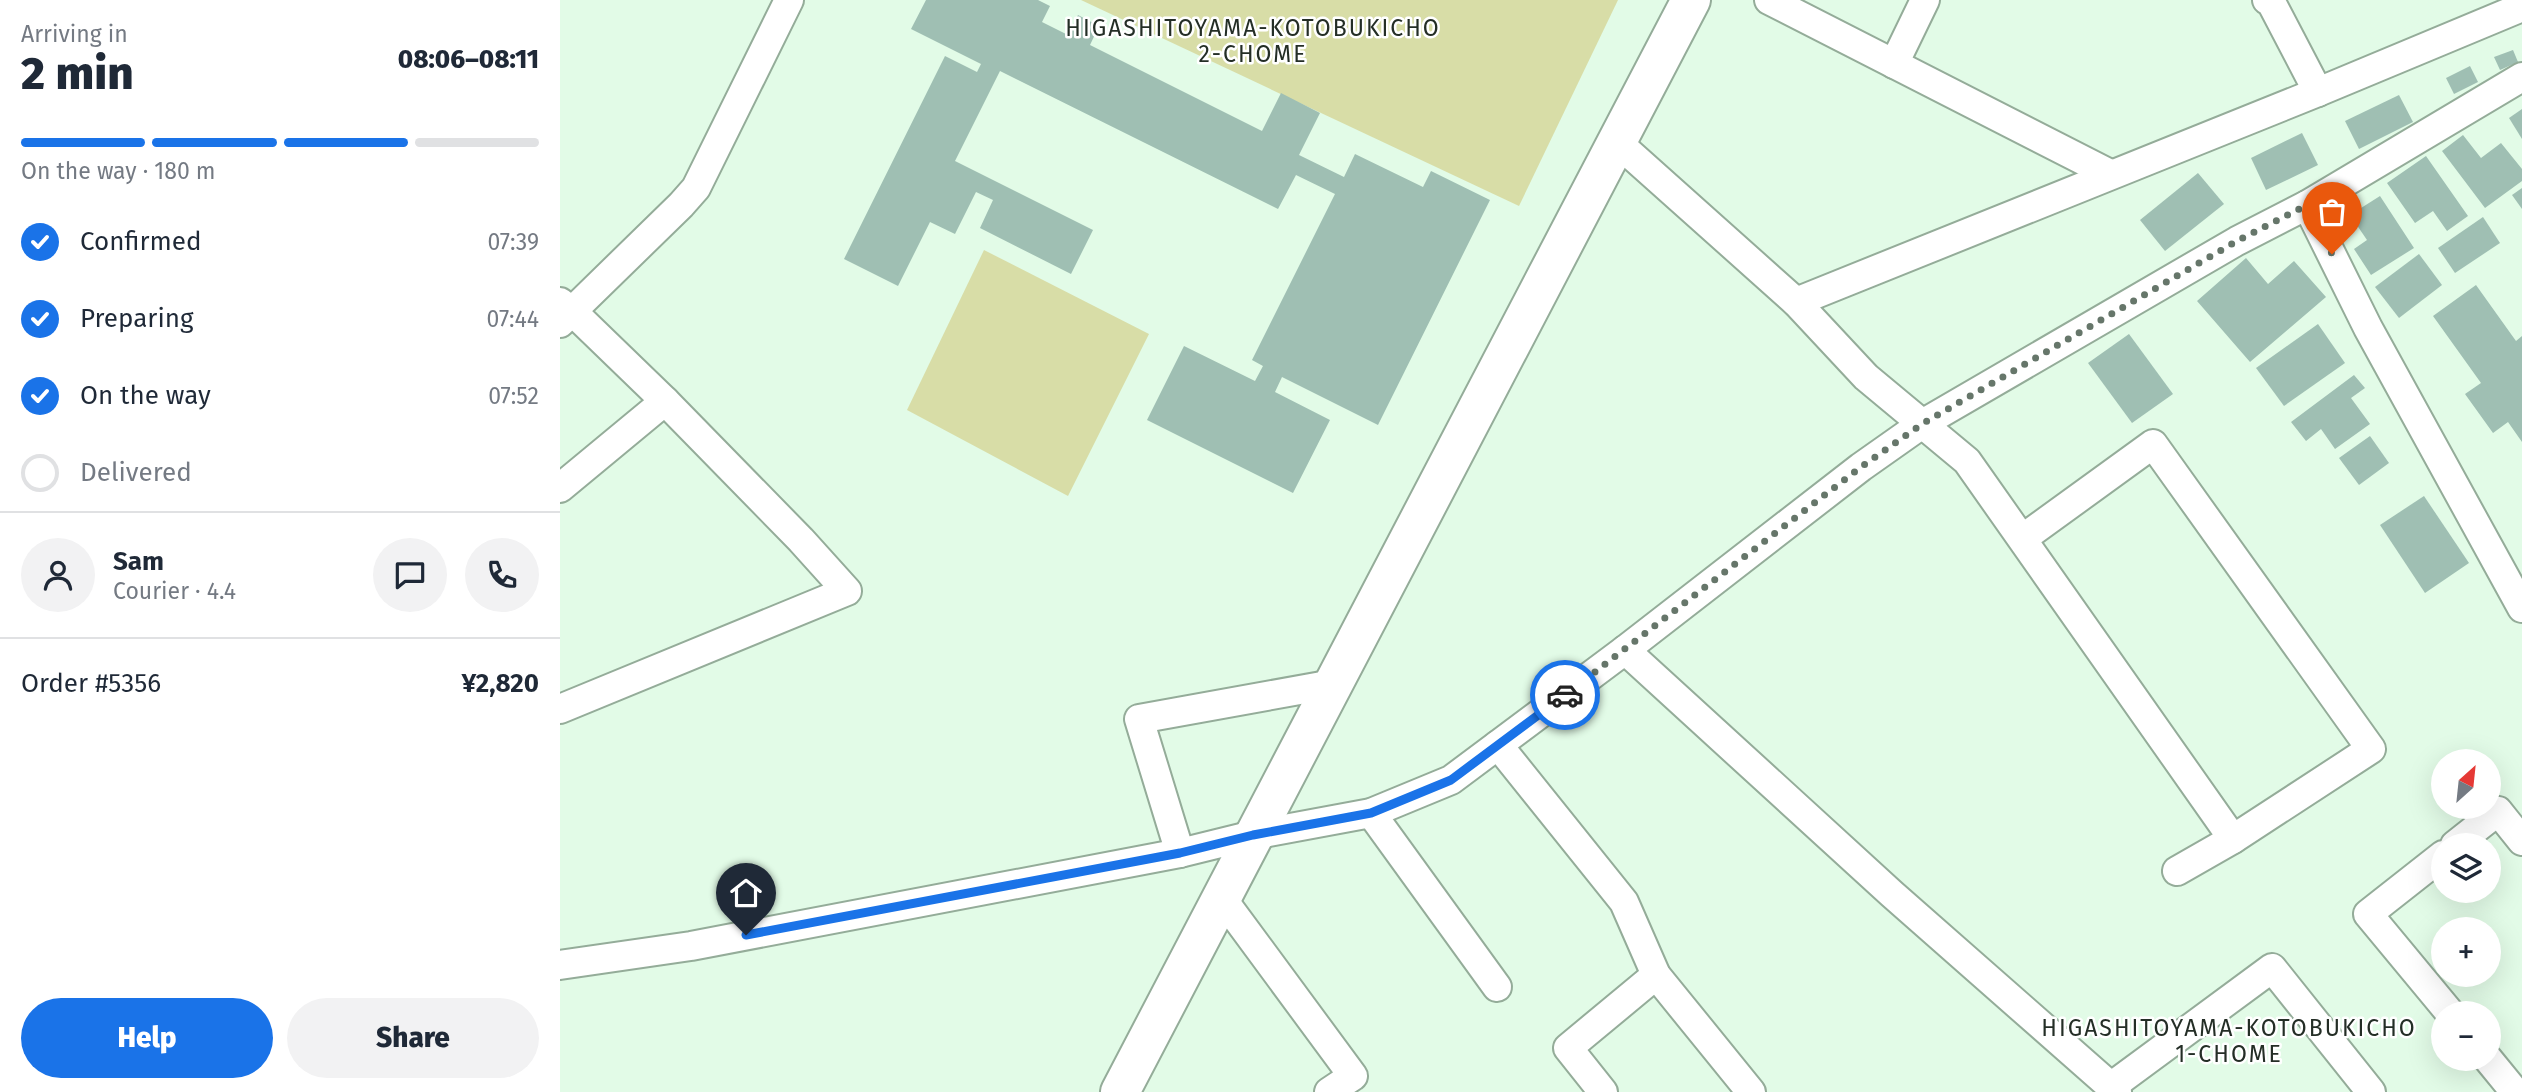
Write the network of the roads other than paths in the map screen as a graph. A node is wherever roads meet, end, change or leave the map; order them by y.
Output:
1 (789, 0) edge
2 (1691, 0) edge
3 (1769, 0) edge
4 (1926, 0) edge
5 (2267, 0) edge
6 (2522, 7) edge
7 (1894, 64) junction
8 (2522, 77) edge
9 (2318, 92) junction
10 (1618, 144) junction
11 (2110, 174) junction
12 (2307, 205) junction
13 (1796, 302) junction
14 (564, 312) edge
15 (665, 401) junction
16 (1922, 424) junction
17 (560, 488) edge
18 (2022, 539) junction
19 (2522, 608) edge
20 (1625, 650) junction
21 (1334, 684) junction
22 (560, 709) edge
23 (1498, 745) junction
24 (1371, 813) junction
25 (2470, 833) edge
26 (1253, 835) junction
27 (2232, 839) junction
28 (2522, 841) edge
29 (1180, 853) junction
30 (2431, 864) edge
31 (2178, 871) dead end
32 (1221, 897) junction
33 (560, 965) edge
34 (1656, 975) junction
35 (1497, 987) dead end
36 (2441, 1001) edge
37 (2498, 1071) edge
38 (2114, 1089) edge
39 (1120, 1092) edge
40 (1329, 1092) edge
41 (1603, 1092) edge
42 (1751, 1092) edge
43 (2371, 1092) edge
44 (2515, 1092) edge

1 - 14 street
2 - 10 street
3 - 7 street
4 - 7 street
5 - 9 street
6 - 9 street
7 - 11 street
8 - 12 street
9 - 11 street
10 - 13 street
10 - 21 street
11 - 13 street
12 - 16 street
12 - 19 street
13 - 16 street
14 - 15 street
15 - 17 street
15 - 22 street
16 - 18 street
16 - 20 street
18 - 27 street
18 - 27 street
20 - 23 street
20 - 38 street
21 - 26 street
21 - 29 street
23 - 24 street
23 - 34 street
24 - 26 street
24 - 35 street
25 - 28 street
26 - 29 street
26 - 32 street
27 - 31 street
29 - 33 street
30 - 36 street
32 - 39 street
32 - 40 street
34 - 41 street
34 - 42 street
37 - 44 street
38 - 43 street

